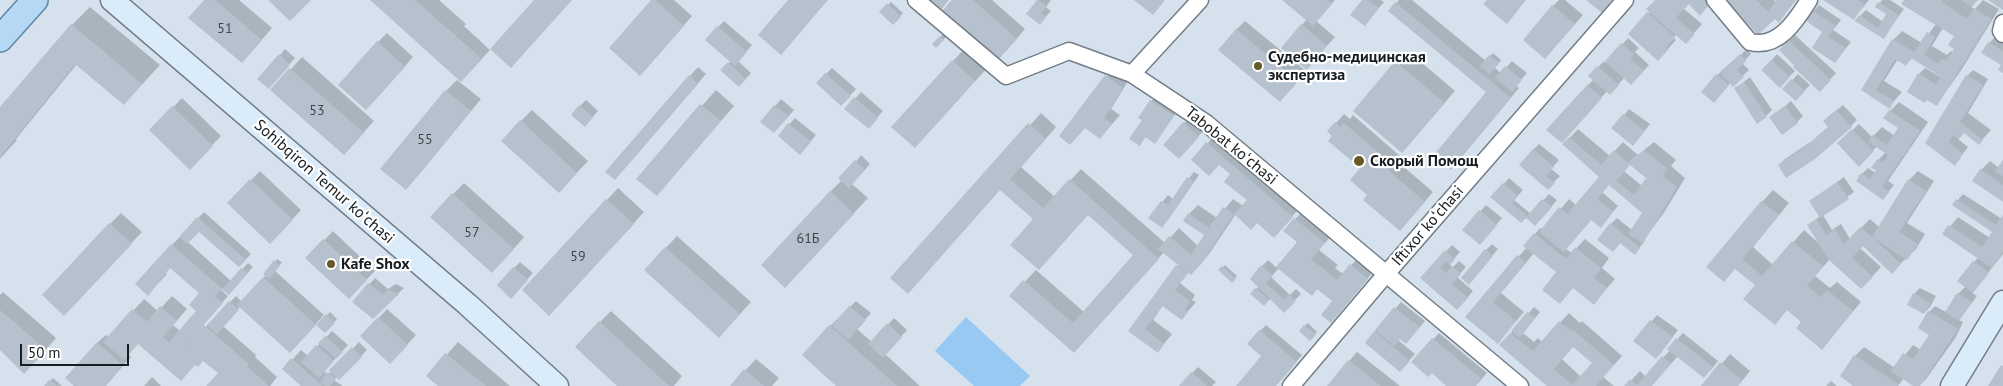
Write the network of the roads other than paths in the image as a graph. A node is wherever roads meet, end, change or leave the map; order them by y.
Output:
1 (35, 0) edge
2 (112, 0) edge
3 (916, 0) edge
4 (1200, 0) edge
5 (1625, 0) edge
6 (1715, 0) edge
7 (1809, 0) edge
8 (2003, 23) edge
9 (2003, 34) edge
10 (0, 39) edge
11 (1132, 74) junction
12 (1386, 274) junction
13 (2003, 302) edge
14 (557, 386) edge
15 (1291, 386) edge
16 (1520, 386) edge
17 (1952, 386) edge

1 - 10 main road
2 - 14 main road, Sohibqiron Temur koʻchasi
3 - 11 street, Tabobat koʻchasi
4 - 11 street
5 - 12 street, Iftixor koʻchasi
6 - 7 street
8 - 9 street
11 - 12 street, Tabobat koʻchasi
12 - 15 street, Iftixor koʻchasi
12 - 16 street, Tabobat koʻchasi
13 - 17 main road

